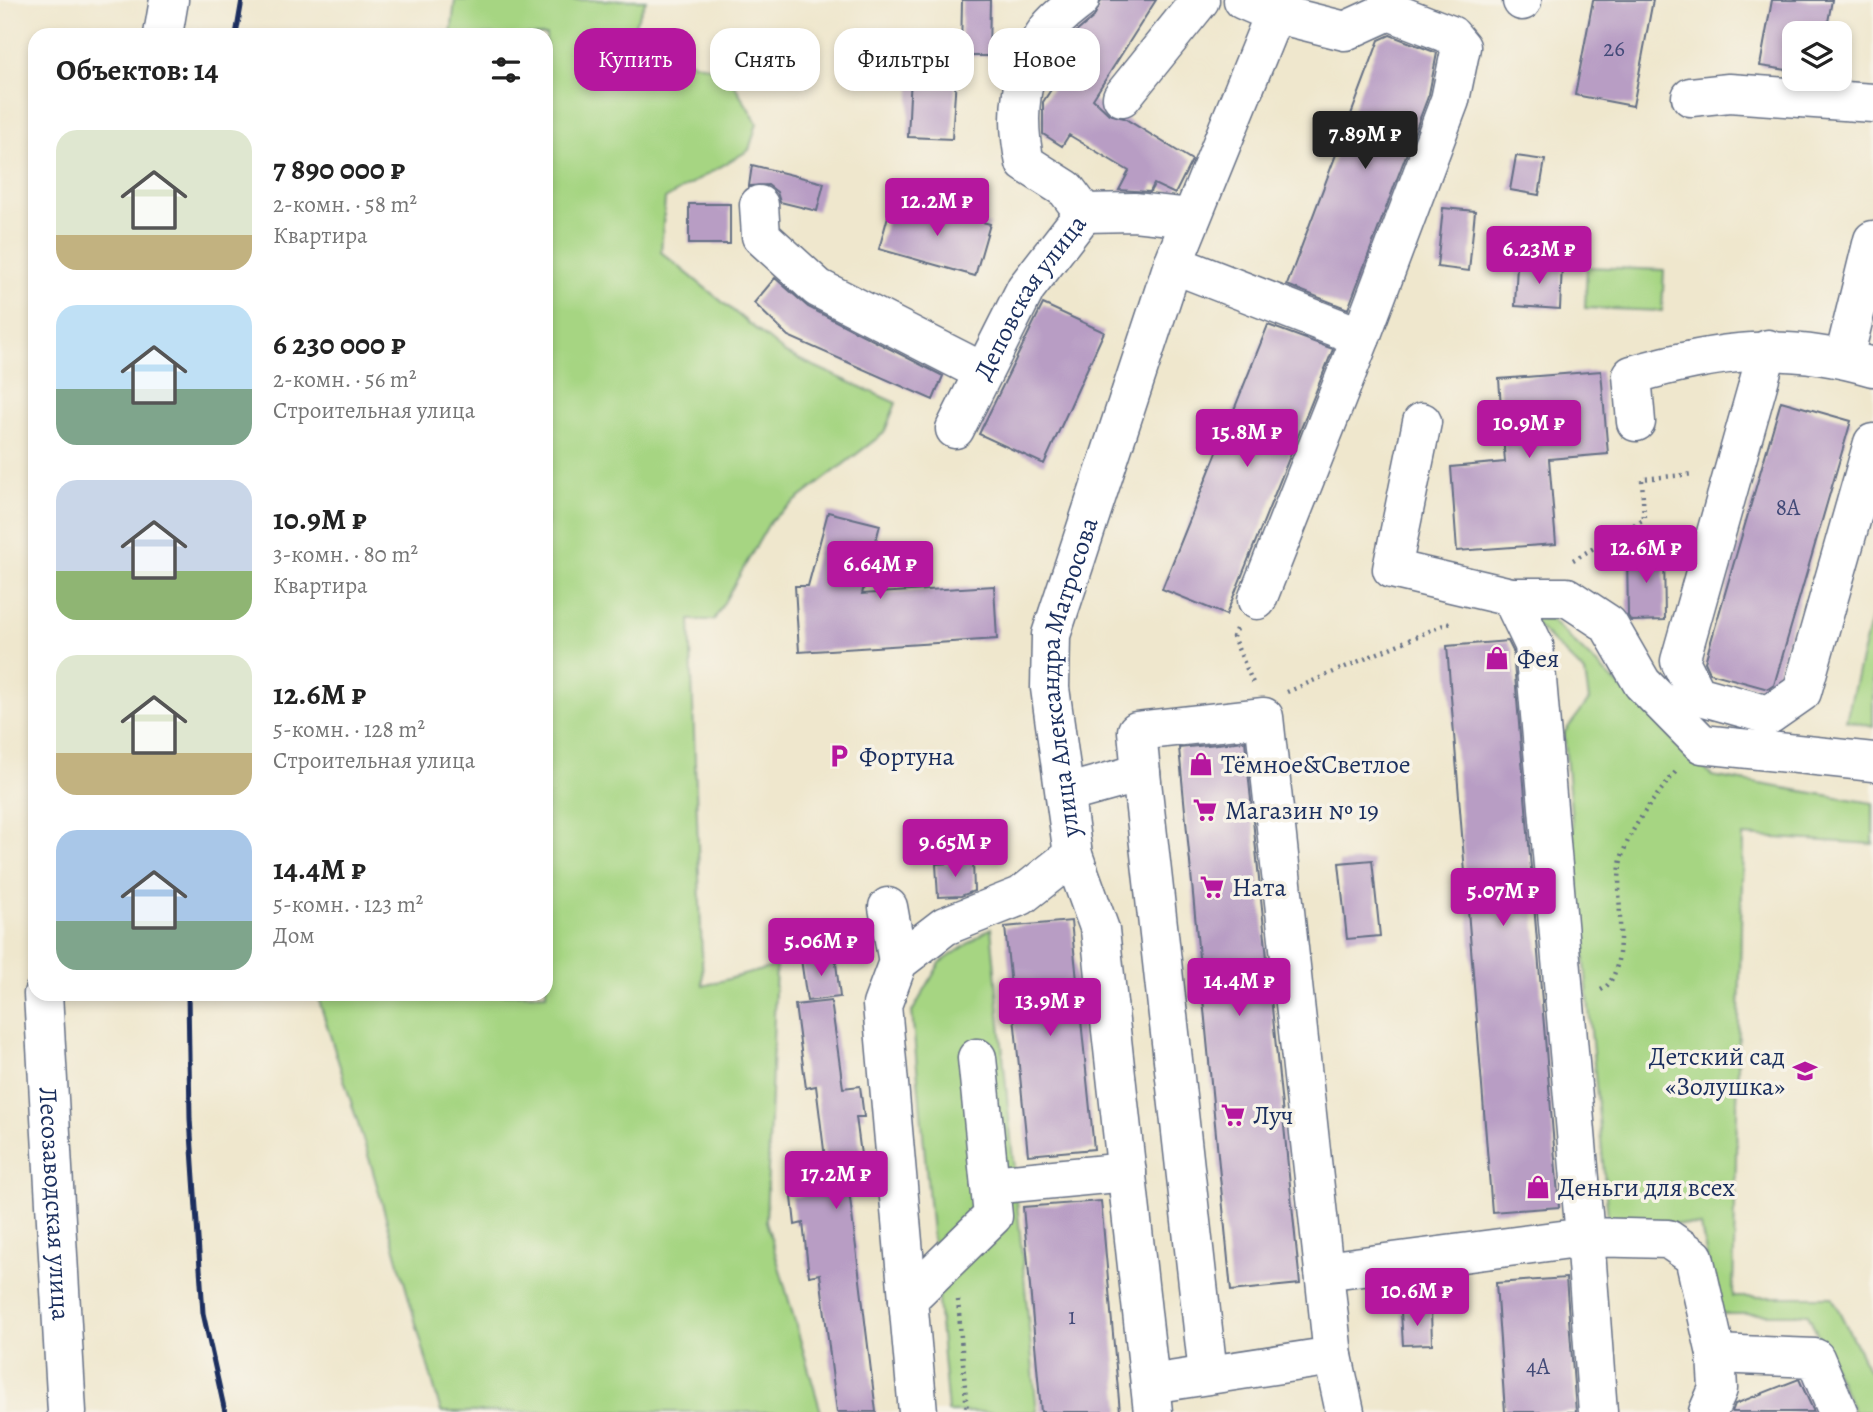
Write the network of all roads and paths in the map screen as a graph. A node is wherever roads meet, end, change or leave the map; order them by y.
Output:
1 (169, 0) edge
2 (1080, 0) edge
3 (1200, 0) edge
4 (1265, 4) edge
5 (164, 28) edge
6 (1122, 97) dead end
7 (1691, 97) dead end
8 (1873, 103) edge
9 (759, 205) dead end
10 (1084, 213) junction
11 (1190, 218) junction
12 (1873, 241) edge
13 (1173, 264) junction
14 (1361, 337) junction
15 (1768, 349) junction
16 (1858, 363) edge
17 (984, 372) junction
18 (1422, 422) dead end
19 (1636, 422) dead end
20 (955, 429) dead end
21 (1873, 443) edge
22 (1735, 470) junction
23 (1572, 561) dead end
24 (1511, 597) junction
25 (1257, 600) dead end
26 (1461, 618) dead end
27 (1233, 637) dead end
28 (1322, 676) dead end
29 (1256, 692) dead end
30 (1873, 762) edge
31 (1678, 769) dead end
32 (1141, 774) junction
33 (1065, 794) junction
34 (1073, 855) junction
35 (888, 907) dead end
36 (898, 962) junction
37 (1564, 997) junction
38 (43, 1001) edge
39 (977, 1058) dead end
40 (1127, 1172) junction
41 (990, 1185) junction
42 (1584, 1237) junction
43 (955, 1254) junction
44 (1324, 1271) junction
45 (908, 1300) junction
46 (1332, 1356) junction
47 (1208, 1374) junction
48 (1717, 1392) edge
49 (1151, 1398) edge
50 (67, 1412) edge
51 (918, 1412) edge
52 (967, 1412) edge
53 (1345, 1412) edge
54 (1598, 1412) edge
55 (1838, 1412) edge

1 - 5 street
2 - 10 street, Деповская улица
3 - 6 street
4 - 11 street, улица Александра Матросова
4 - 14 street
7 - 8 street
9 - 17 street
10 - 11 street
10 - 17 street, Деповская улица
11 - 13 street, улица Александра Матросова
12 - 16 street
13 - 14 street
13 - 33 street, улица Александра Матросова
14 - 25 street
15 - 16 street
15 - 19 street
15 - 22 street
17 - 20 street, Деповская улица
18 - 24 street
21 - 22 street
22 - 23 path
24 - 30 street
24 - 37 street
26 - 28 path
27 - 29 path
31 - 37 path
32 - 33 street
32 - 44 street
32 - 47 street
33 - 34 street, улица Александра Матросова
34 - 36 street, улица Александра Матросова
34 - 40 street
35 - 36 street
36 - 45 street
37 - 42 street
38 - 50 street, Лесозаводская улица
39 - 41 street
40 - 41 street
40 - 49 street
41 - 43 street
42 - 44 street
42 - 48 street
42 - 54 street
43 - 45 street
43 - 52 path
44 - 46 street
45 - 51 street
46 - 47 street
46 - 53 street
47 - 49 street
48 - 55 street

